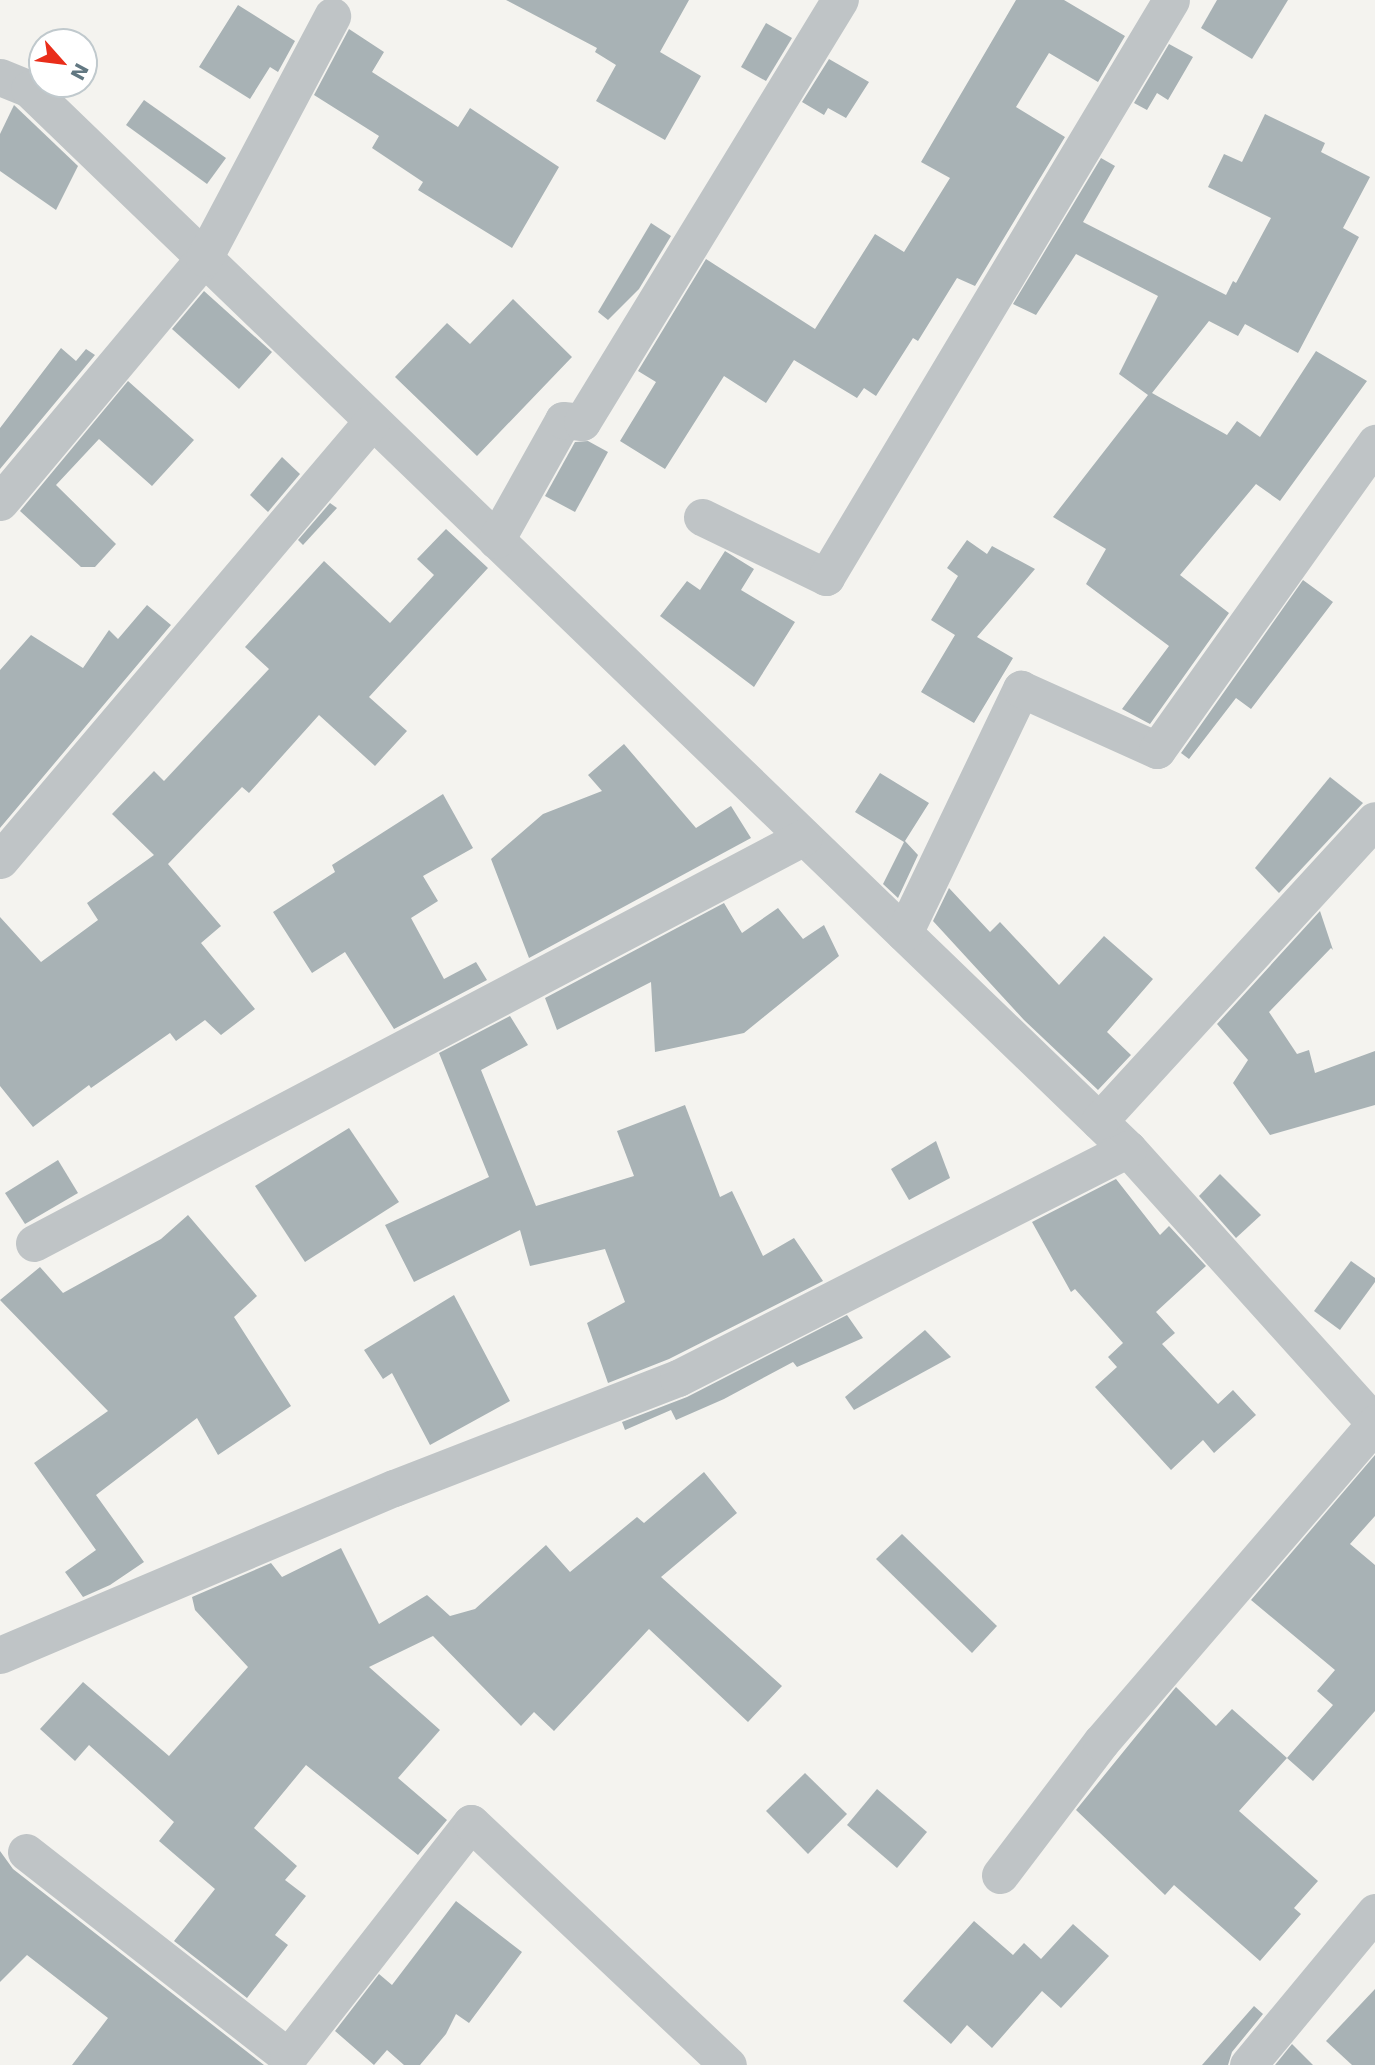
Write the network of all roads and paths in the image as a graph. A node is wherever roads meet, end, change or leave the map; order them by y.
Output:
1 (840, 0) edge
2 (1171, 0) edge
3 (332, 16) dead end
4 (0, 76) edge
5 (204, 258) junction
6 (372, 421) junction
7 (1375, 443) edge
8 (0, 502) edge
9 (702, 517) dead end
10 (496, 540) junction
11 (1375, 820) edge
12 (804, 837) junction
13 (0, 860) edge
14 (904, 933) junction
15 (1099, 1121) junction
16 (1128, 1149) junction
17 (34, 1243) dead end
18 (1375, 1423) edge
19 (3, 1649) edge
20 (26, 1852) dead end
21 (1000, 1875) dead end
22 (1375, 1912) edge
23 (728, 2065) edge
24 (1248, 2065) edge

1 - 10 street
2 - 9 street
3 - 5 street
4 - 5 street
5 - 6 street
5 - 8 street
6 - 10 street
6 - 13 street
7 - 14 street
10 - 12 street
11 - 15 street
12 - 14 street
12 - 17 street
14 - 15 street
15 - 16 street
16 - 18 street
16 - 19 street
18 - 21 street
20 - 23 street
22 - 24 street

